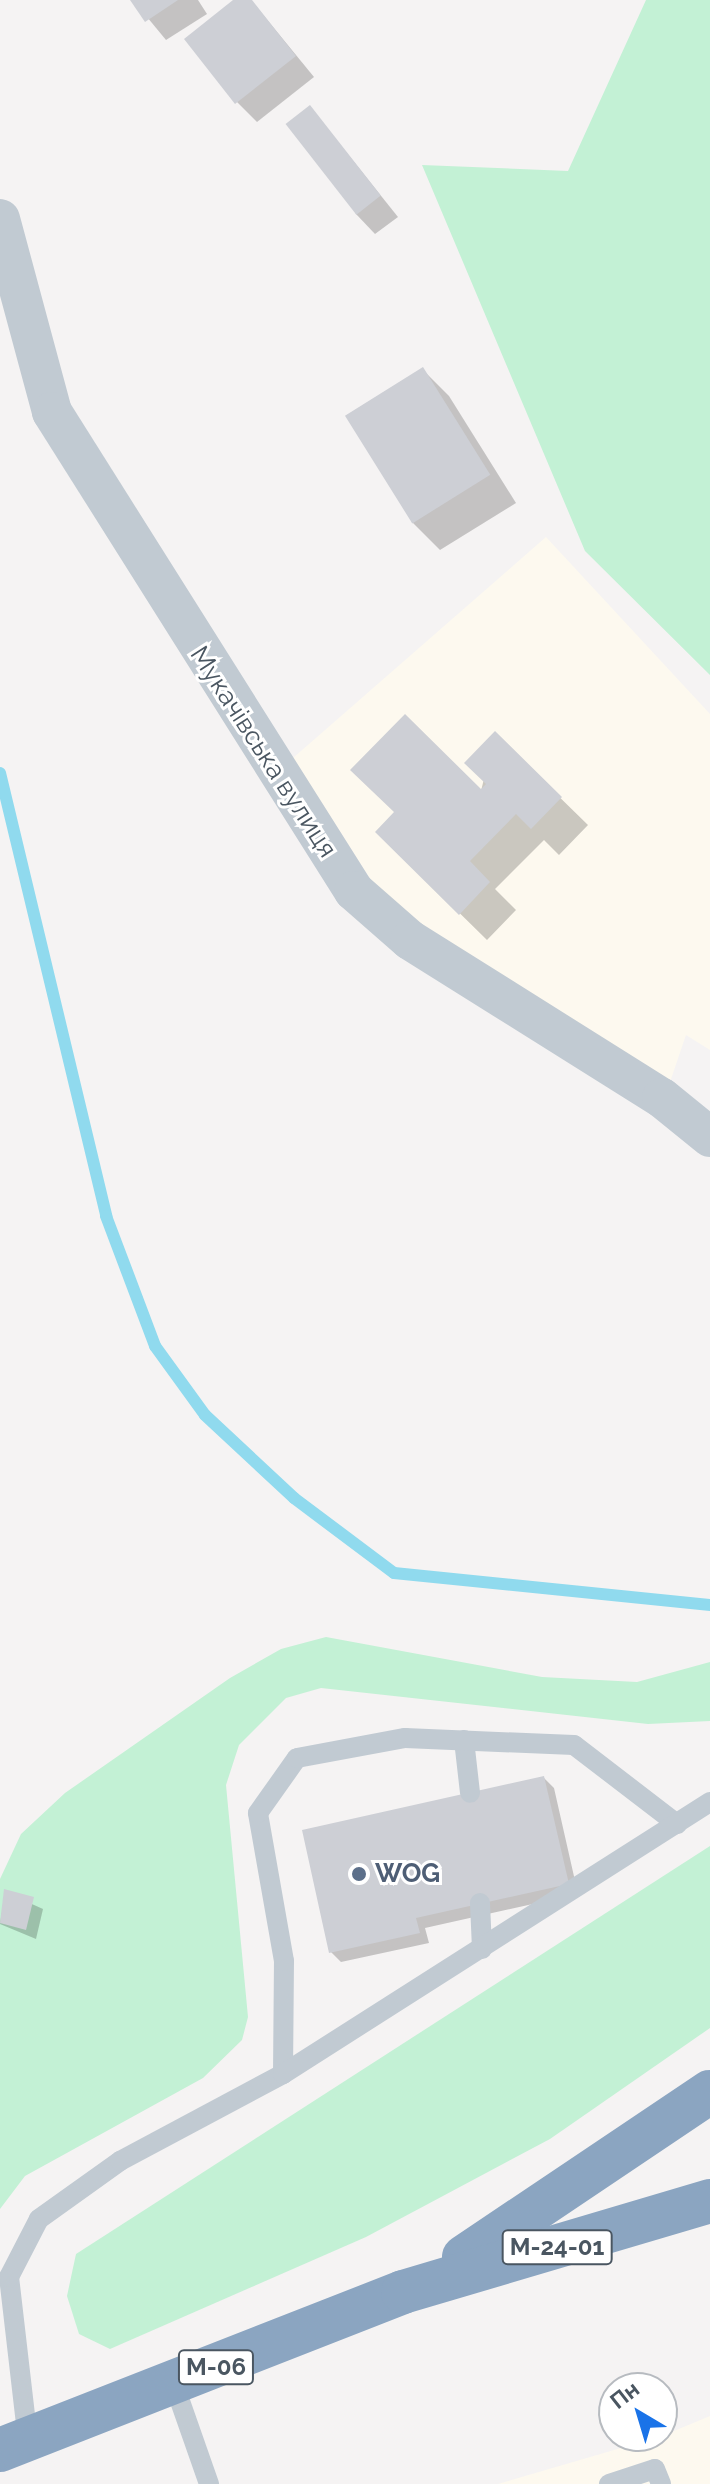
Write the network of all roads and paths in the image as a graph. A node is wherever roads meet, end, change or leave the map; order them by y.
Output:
1 (0, 219) edge
2 (710, 1137) edge
3 (464, 1740) junction
4 (470, 1793) dead end
5 (710, 1802) edge
6 (677, 1824) junction
7 (480, 1903) dead end
8 (482, 1949) junction
9 (283, 2074) junction
10 (710, 2092) edge
11 (710, 2201) edge
12 (403, 2292) junction
13 (174, 2384) junction
14 (14, 2446) edge
15 (209, 2484) edge
16 (609, 2484) edge
17 (661, 2484) edge

1 - 2 street, Мукачівська вулиця
3 - 4 lane
3 - 6 lane
3 - 9 lane
5 - 6 lane
6 - 8 lane
7 - 8 lane
8 - 9 lane
9 - 14 lane
10 - 12 highway, М-06
11 - 12 highway, М-24-01
12 - 13 highway, М-06
13 - 14 highway, М-06
13 - 15 lane
16 - 17 lane

